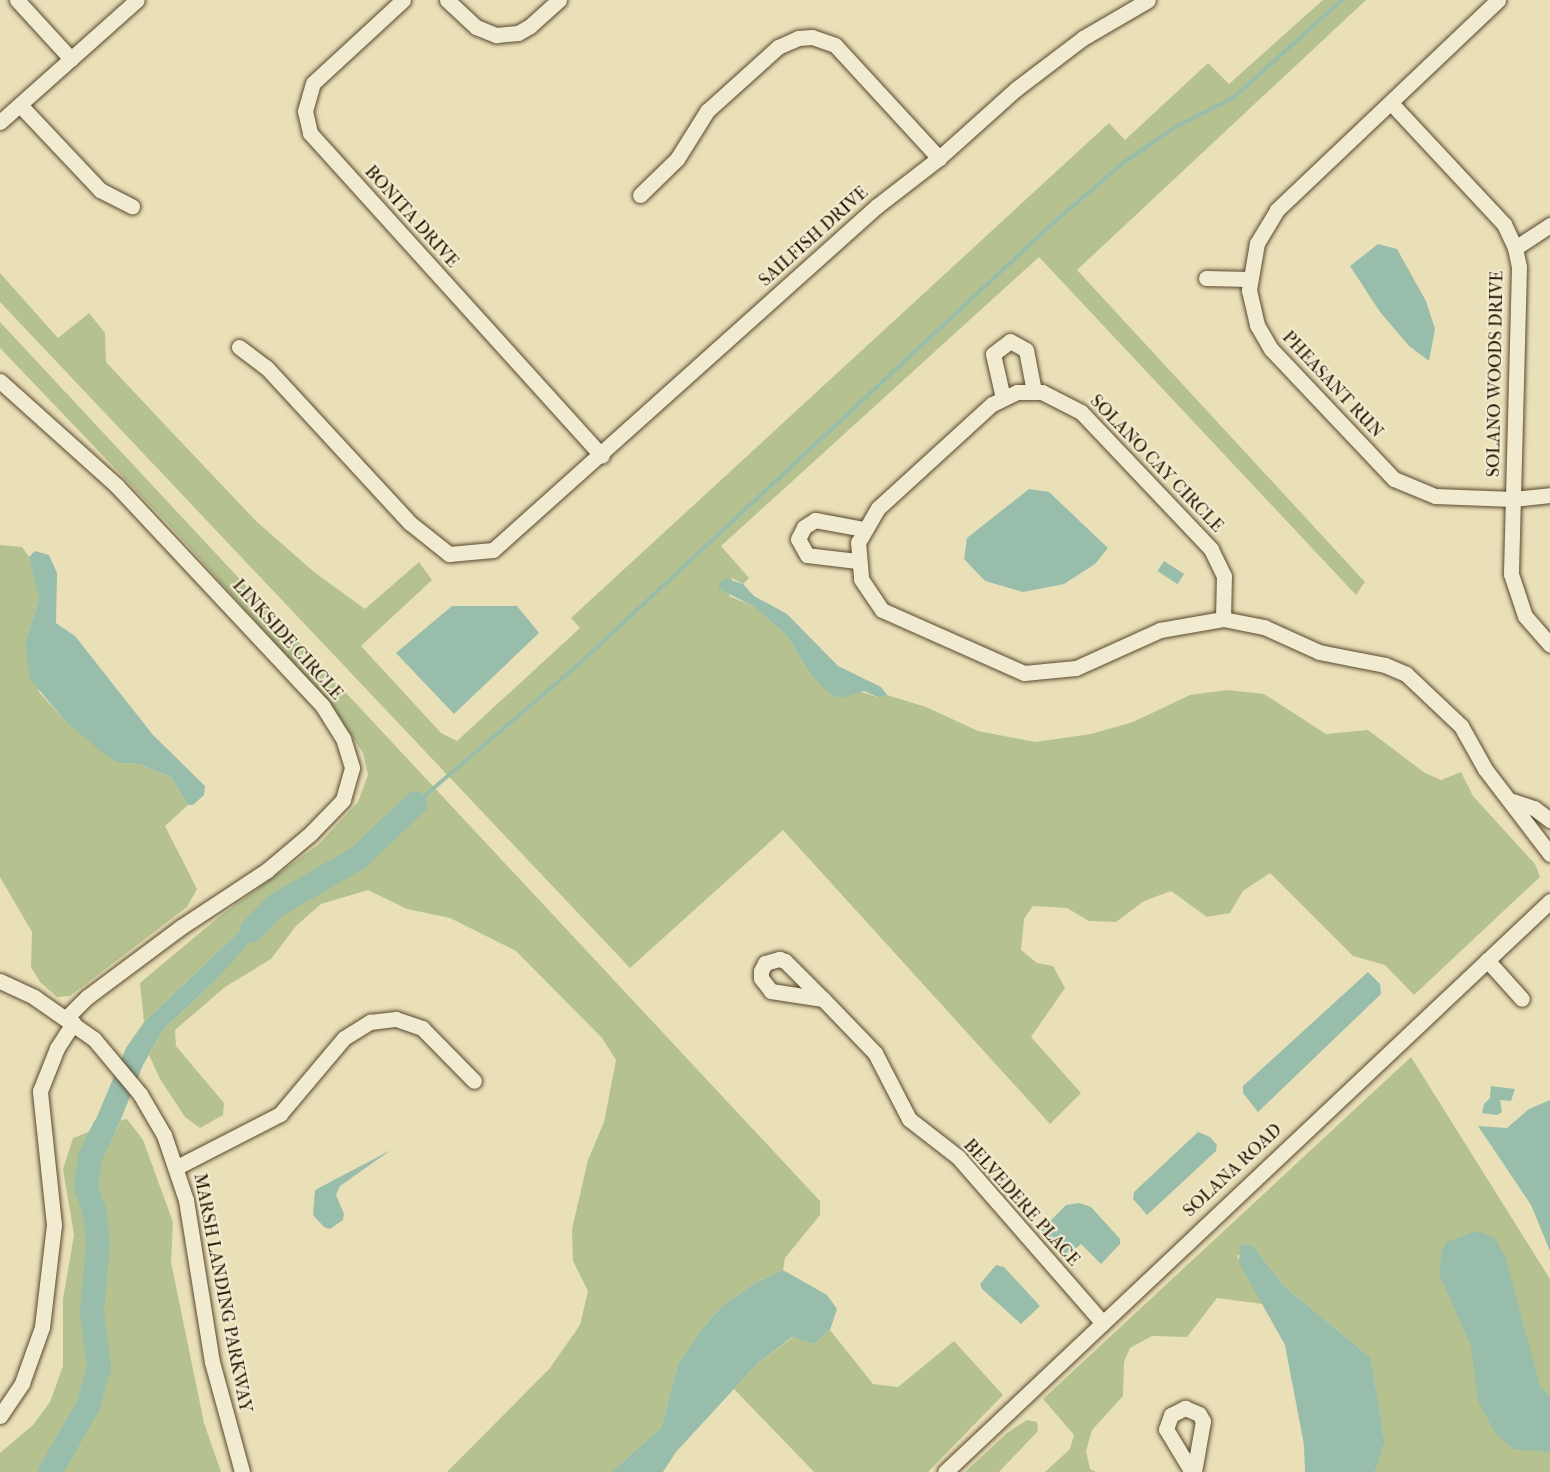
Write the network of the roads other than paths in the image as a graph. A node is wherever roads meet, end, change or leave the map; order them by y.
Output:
1 (16, 0) edge
2 (137, 0) edge
3 (403, 0) edge
4 (447, 0) edge
5 (559, 0) edge
6 (1148, 0) edge
7 (1498, 0) edge
8 (71, 59) junction
9 (1392, 103) junction
10 (20, 105) junction
11 (0, 122) edge
12 (939, 158) junction
13 (640, 195) dead end
14 (132, 206) dead end
15 (1550, 225) edge
16 (1515, 248) junction
17 (1206, 278) dead end
18 (1249, 279) junction
19 (239, 347) dead end
20 (0, 381) edge
21 (1034, 391) junction
22 (1003, 398) junction
23 (602, 456) junction
24 (1550, 495) edge
25 (1513, 499) junction
26 (864, 529) junction
27 (857, 561) junction
28 (1223, 620) junction
29 (1550, 645) edge
30 (1512, 801) junction
31 (1550, 820) edge
32 (1550, 854) edge
33 (1550, 901) edge
34 (1487, 960) junction
35 (0, 981) edge
36 (824, 999) dead end
37 (1522, 999) dead end
38 (70, 1020) junction
39 (474, 1081) dead end
40 (177, 1167) junction
41 (1102, 1322) junction
42 (0, 1416) edge
43 (242, 1472) edge
44 (945, 1472) edge

1 - 8 street
2 - 8 street
3 - 23 street, BONITA DRIVE
4 - 5 street
6 - 12 street, SAILFISH DRIVE
7 - 9 street, PHEASANT RUN
8 - 10 street
9 - 16 street, SOLANO WOODS DRIVE
9 - 18 street, PHEASANT RUN
10 - 11 street
10 - 14 street
12 - 13 street
12 - 23 street, SAILFISH DRIVE
15 - 16 street
16 - 25 street, SOLANO WOODS DRIVE
17 - 18 street
18 - 25 street, PHEASANT RUN
19 - 23 street, SAILFISH DRIVE
20 - 38 street, LINKSIDE CIRCLE
21 - 22 street
21 - 22 street
21 - 28 street, SOLANO CAY CIRCLE
22 - 26 street
24 - 25 street, PHEASANT RUN
25 - 29 street, SOLANO WOODS DRIVE
26 - 27 street
26 - 27 street
27 - 28 street
28 - 30 street
30 - 31 street
30 - 32 street
33 - 34 street, SOLANA ROAD
34 - 37 street
34 - 41 street, SOLANA ROAD
35 - 38 street, MARSH LANDING PARKWAY
36 - 41 street, BELVEDERE PLACE
38 - 40 street, MARSH LANDING PARKWAY
38 - 42 street, LINKSIDE CIRCLE
39 - 40 street
40 - 43 street, MARSH LANDING PARKWAY
41 - 44 street, SOLANA ROAD

